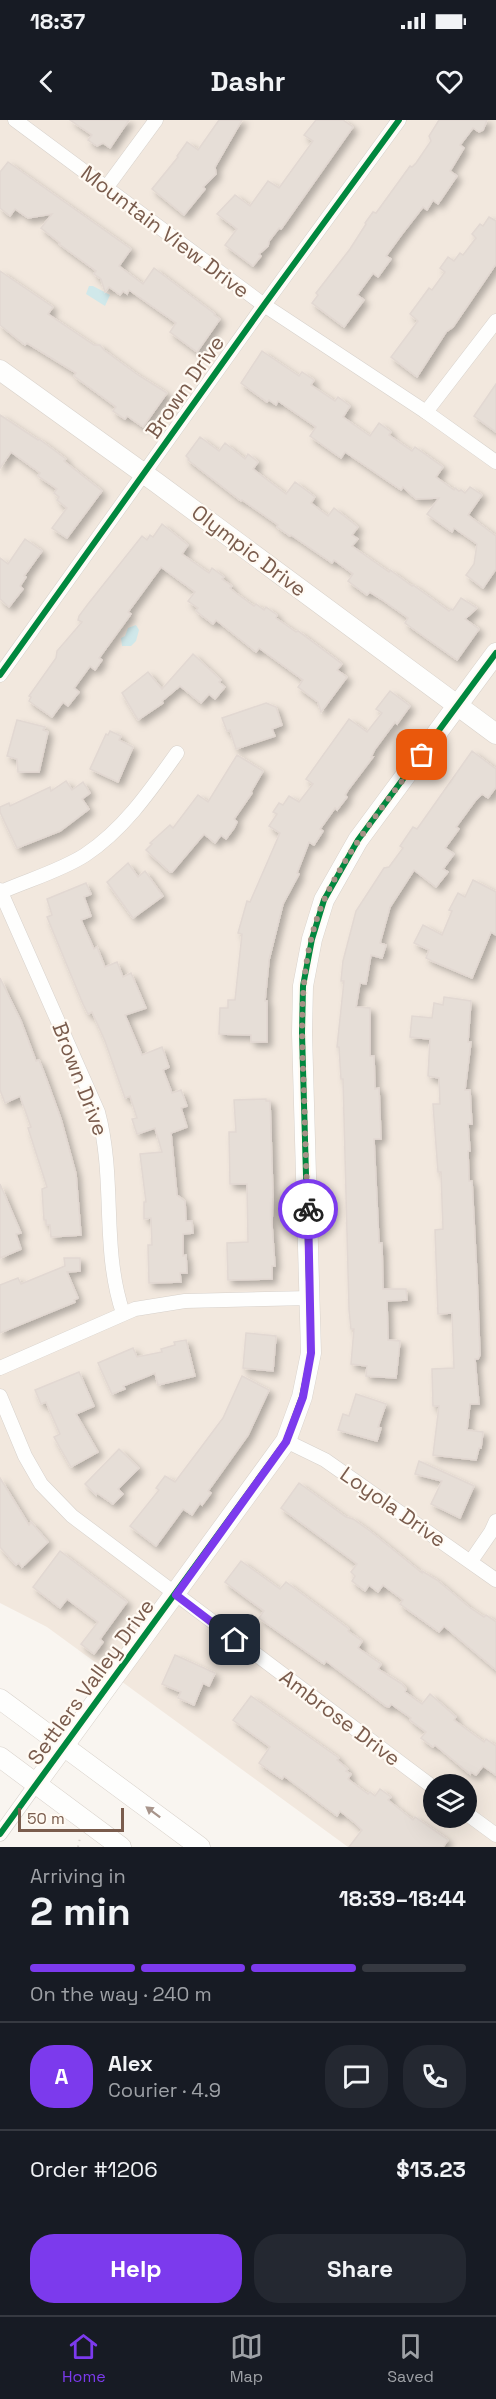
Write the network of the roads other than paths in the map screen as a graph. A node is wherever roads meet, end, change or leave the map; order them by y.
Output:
1 (15, 120) edge
2 (156, 120) edge
3 (399, 120) edge
4 (106, 188) junction
5 (264, 304) junction
6 (496, 321) edge
7 (0, 370) edge
8 (426, 412) junction
9 (496, 462) edge
10 (145, 474) junction
11 (496, 653) edge
12 (0, 675) edge
13 (458, 706) junction
14 (496, 734) edge
15 (177, 753) dead end
16 (0, 891) edge
17 (310, 1298) junction
18 (123, 1313) junction
19 (0, 1368) edge
20 (0, 1396) edge
21 (286, 1442) junction
22 (496, 1521) edge
23 (471, 1561) junction
24 (496, 1580) edge
25 (176, 1595) junction
26 (0, 1699) edge
27 (64, 1746) junction
28 (0, 1757) edge
29 (423, 1780) edge
30 (36, 1784) junction
31 (477, 1821) edge
32 (0, 1834) edge
33 (496, 1835) edge
34 (121, 1847) edge
35 (200, 1847) edge

1 - 4 street, Mountain View Drive
2 - 4 street
3 - 5 street, Brown Drive
4 - 5 street, Mountain View Drive
5 - 8 street, Mountain View Drive
5 - 10 street, Brown Drive
6 - 8 street
7 - 10 street, Olympic Drive
8 - 9 street, Mountain View Drive
10 - 12 street, Brown Drive
10 - 13 street, Olympic Drive
11 - 13 street, Settlers Valley Drive
13 - 14 street, Olympic Drive
13 - 17 street, Settlers Valley Drive
15 - 16 street
16 - 18 street, Brown Drive
17 - 18 street
17 - 21 street, Settlers Valley Drive
18 - 19 street
20 - 25 street, Ambrose Drive
21 - 23 street, Loyola Drive
21 - 25 street, Settlers Valley Drive
22 - 23 street
23 - 24 street, Loyola Drive
25 - 27 street, Settlers Valley Drive
25 - 29 street, Ambrose Drive
26 - 27 street
27 - 30 street, Settlers Valley Drive
35 -> 27 street
28 - 30 street
30 - 32 street
30 - 34 street
31 - 33 street

